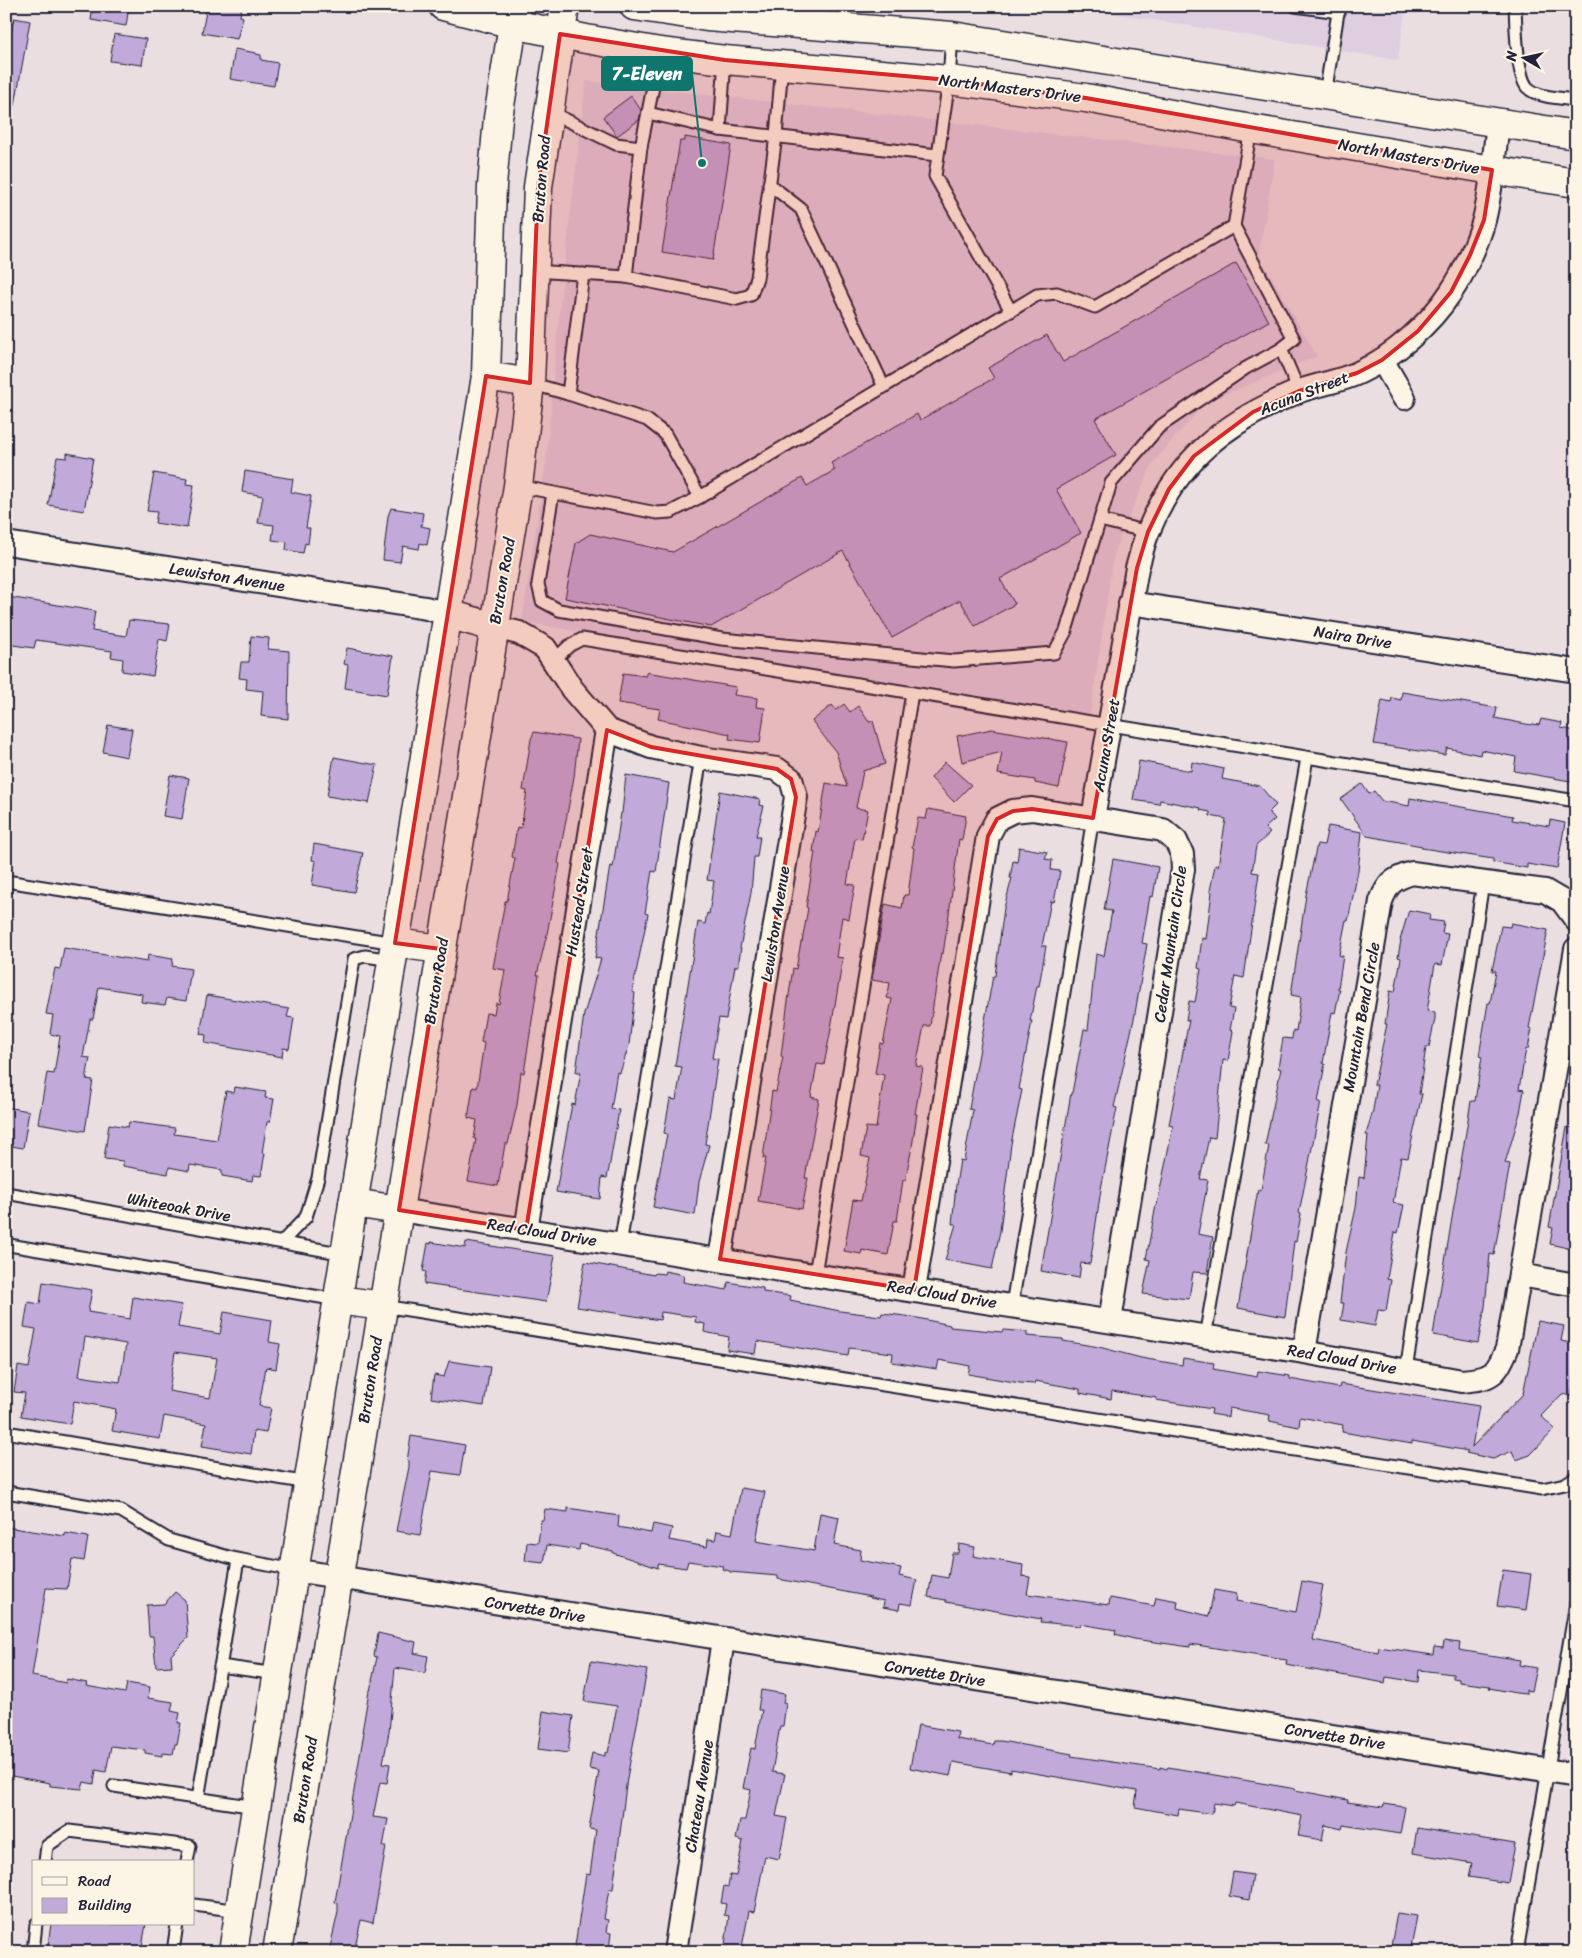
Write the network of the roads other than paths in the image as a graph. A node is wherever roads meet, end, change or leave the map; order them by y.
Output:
1 (443, 6) edge
2 (565, 6) edge
3 (634, 6) edge
4 (1295, 6) edge
5 (1515, 6) edge
6 (1339, 9) edge
7 (514, 15) edge
8 (845, 17) edge
9 (560, 34) junction
10 (952, 36) junction
11 (660, 52) junction
12 (726, 60) junction
13 (782, 65) junction
14 (949, 80) junction
15 (1326, 95) junction
16 (1576, 100) edge
17 (548, 111) junction
18 (648, 113) junction
19 (1498, 123) junction
20 (1251, 129) junction
21 (720, 130) junction
22 (1576, 135) edge
23 (776, 136) junction
24 (641, 147) junction
25 (937, 155) junction
26 (1492, 170) junction
27 (1576, 182) edge
28 (769, 184) junction
29 (1234, 226) junction
30 (534, 270) junction
31 (582, 274) junction
32 (626, 277) junction
33 (1011, 311) junction
34 (1282, 349) junction
35 (1382, 360) junction
36 (486, 376) junction
37 (530, 383) junction
38 (884, 387) junction
39 (1299, 392) junction
40 (568, 394) junction
41 (1404, 398) dead end
42 (518, 486) junction
43 (554, 493) junction
44 (700, 497) junction
45 (1100, 520) junction
46 (1148, 532) junction
47 (6, 543) edge
48 (1130, 603) junction
49 (448, 614) junction
50 (494, 627) junction
51 (554, 660) junction
52 (1576, 671) edge
53 (912, 693) junction
54 (1110, 726) junction
55 (607, 730) junction
56 (701, 758) junction
57 (1307, 758) junction
58 (1576, 802) edge
59 (1094, 818) junction
60 (6, 881) edge
61 (1483, 884) junction
62 (1576, 920) edge
63 (441, 949) junction
64 (1576, 949) edge
65 (394, 951) junction
66 (1574, 980) edge
67 (6, 1193) edge
68 (353, 1203) junction
69 (398, 1210) junction
70 (526, 1230) junction
71 (282, 1242) junction
72 (9, 1245) dead end
73 (620, 1245) junction
74 (345, 1254) junction
75 (720, 1259) junction
76 (815, 1274) junction
77 (1520, 1274) junction
78 (1576, 1285) edge
79 (914, 1290) junction
80 (338, 1300) junction
81 (1012, 1305) junction
82 (383, 1306) junction
83 (1110, 1321) junction
84 (1205, 1337) junction
85 (1304, 1352) junction
86 (1406, 1370) junction
87 (6, 1432) edge
88 (1576, 1477) edge
89 (308, 1483) junction
90 (6, 1492) edge
91 (238, 1560) junction
92 (294, 1570) junction
93 (338, 1577) junction
94 (1576, 1603) edge
95 (723, 1640) junction
96 (220, 1666) junction
97 (277, 1674) junction
98 (1547, 1770) junction
99 (1576, 1775) edge
100 (114, 1786) dead end
101 (198, 1798) junction
102 (256, 1808) junction
103 (45, 1860) edge
104 (187, 1860) edge
105 (195, 1904) edge
106 (240, 1911) junction
107 (36, 1926) edge
108 (177, 1926) edge
109 (33, 1952) edge
110 (173, 1952) edge
111 (233, 1952) edge
112 (276, 1952) edge
113 (675, 1952) edge
114 (1517, 1952) edge

1 - 7 main road, North Masters Drive
2 - 9 main road, Bruton Road
3 - 8 main road
4 - 6 lane
5 - 16 lane
6 - 15 lane
7 - 9 main road, North Masters Drive
7 - 36 main road
8 - 10 main road
9 - 11 main road, North Masters Drive
9 - 17 main road, Bruton Road
10 - 14 lane
10 - 15 main road
11 - 12 main road, North Masters Drive
11 - 18 lane
12 - 13 main road, North Masters Drive
12 - 21 lane
13 - 14 main road, North Masters Drive
13 - 23 lane
14 - 20 main road, North Masters Drive
14 - 25 lane
15 - 19 main road
17 - 24 lane
17 - 30 main road, Bruton Road
18 - 21 lane
18 - 24 lane
19 - 22 main road
19 - 26 street, Acuna Street
20 - 26 main road, North Masters Drive
20 - 29 lane
21 - 23 lane
23 - 25 lane
23 - 28 lane
24 - 32 lane
25 - 33 lane
26 - 27 main road, North Masters Drive
26 - 35 street, Acuna Street
28 - 32 lane
28 - 38 lane
29 - 33 lane
29 - 34 lane
30 - 31 lane
30 - 37 main road, Bruton Road
31 - 32 lane
31 - 40 lane
33 - 38 lane
34 - 39 lane
34 - 45 lane
35 - 39 street, Acuna Street
35 - 41 street
36 - 37 main road
36 - 49 main road
37 - 40 lane
37 - 42 main road, Bruton Road
38 - 44 lane
39 - 46 street, Acuna Street
40 - 44 lane
42 - 43 lane
42 - 50 main road, Bruton Road
43 - 44 lane
43 - 45 lane
45 - 46 lane
46 - 48 street, Acuna Street
47 - 49 street, Lewiston Avenue
48 - 52 street, Naira Drive
48 - 54 street, Acuna Street
49 - 50 main road
49 - 65 main road
50 - 51 street
50 - 63 main road, Bruton Road
51 - 53 lane
51 - 55 street
53 - 54 lane
53 - 76 lane
54 - 57 lane
54 - 59 street, Acuna Street
55 - 56 street, Lewiston Avenue
55 - 70 street, Hustead Street
56 - 73 lane
56 - 75 street, Lewiston Avenue
57 - 58 lane
57 - 84 lane
59 - 79 street, Cedar Mountain Circle
59 - 81 lane
59 - 83 street, Cedar Mountain Circle
60 - 65 lane
61 - 62 street, Mountain Bend Circle
61 - 85 street, Mountain Bend Circle
61 - 86 lane
63 - 65 main road
63 - 69 main road, Bruton Road
64 - 66 street
65 - 68 main road
65 - 71 lane
66 - 77 street
67 - 71 lane, Whiteoak Drive
68 - 69 main road
68 - 74 main road
69 - 70 street, Red Cloud Drive
69 - 82 main road, Bruton Road
70 - 73 street, Red Cloud Drive
71 - 74 lane, Whiteoak Drive
72 - 80 lane
73 - 75 street, Red Cloud Drive
74 - 80 main road
75 - 76 street, Red Cloud Drive
76 - 79 street, Red Cloud Drive
77 - 78 street
77 - 86 street, Red Cloud Drive
79 - 81 street, Red Cloud Drive
80 - 82 main road
80 - 89 main road
81 - 83 street, Red Cloud Drive
82 - 88 lane
82 - 93 main road, Bruton Road
83 - 84 street, Red Cloud Drive
84 - 85 street, Red Cloud Drive
85 - 86 street, Red Cloud Drive
87 - 89 lane
89 - 92 main road
90 - 91 lane
91 - 92 lane
91 - 96 lane
92 - 93 street, Corvette Drive
92 - 97 main road
93 - 95 street, Corvette Drive
93 - 112 main road, Bruton Road
94 - 98 lane
95 - 98 street, Corvette Drive
95 - 113 street, Chateau Avenue
96 - 97 lane
96 - 101 lane
97 - 102 main road
98 - 99 street, Corvette Drive
98 - 114 lane
100 - 101 lane
101 - 102 lane
102 - 106 main road
103 - 104 lane
105 - 106 lane
106 - 111 main road
107 - 109 lane
108 - 110 lane

